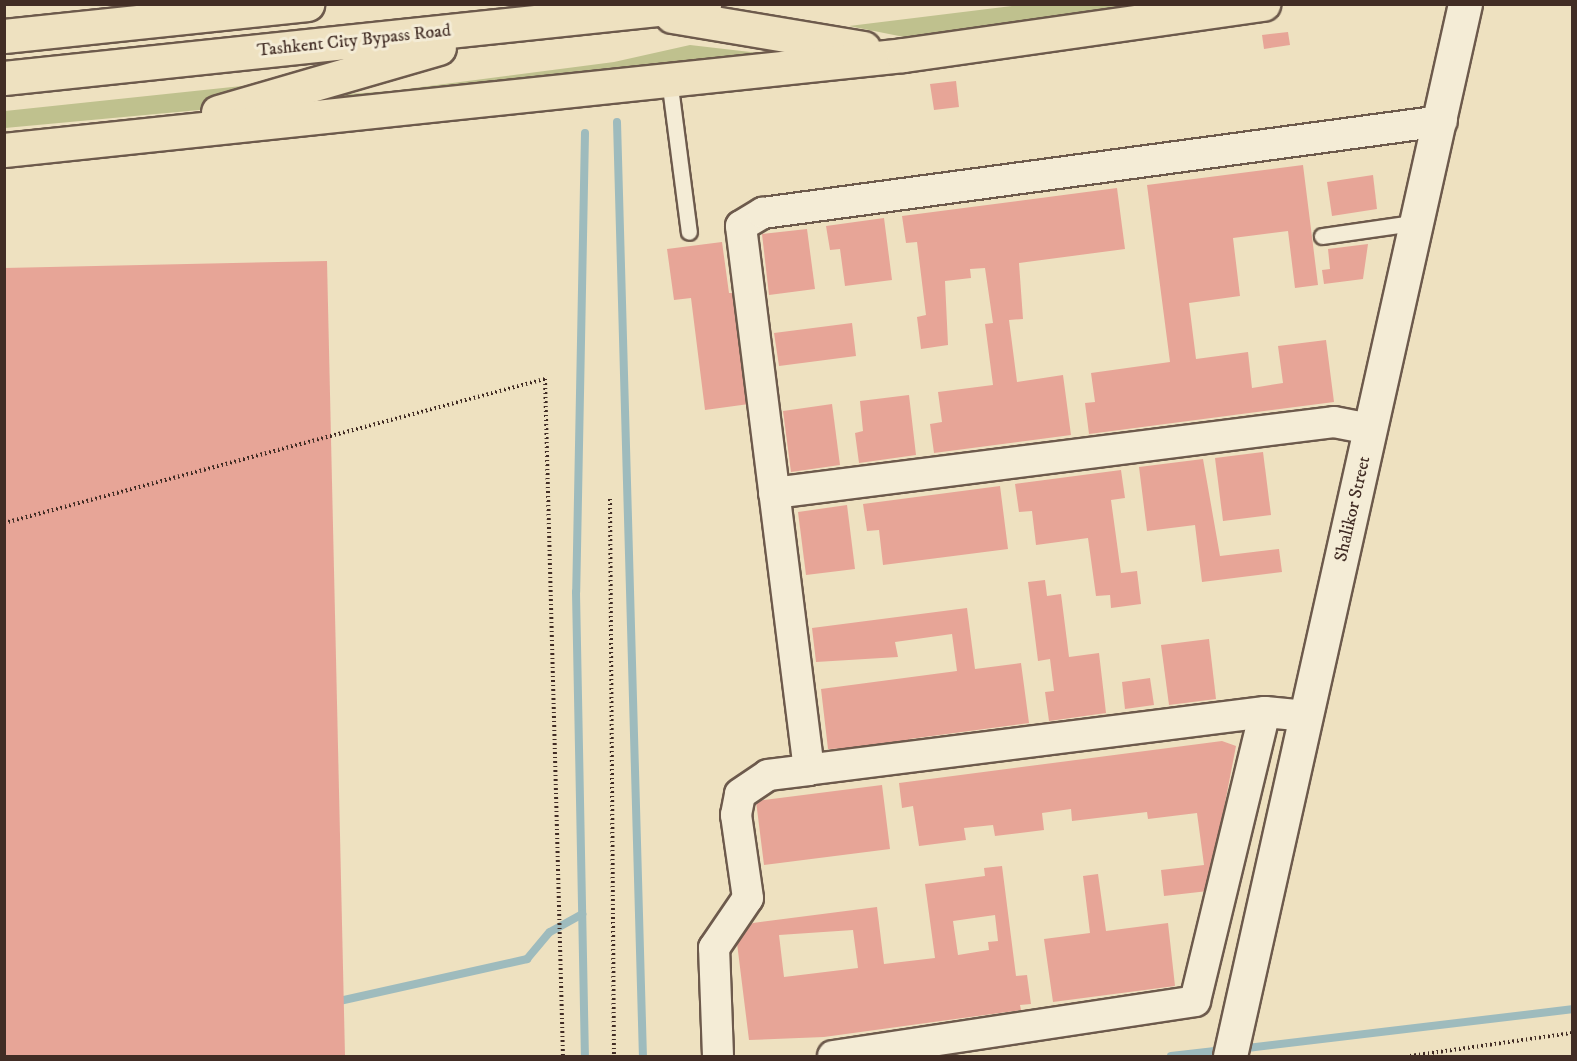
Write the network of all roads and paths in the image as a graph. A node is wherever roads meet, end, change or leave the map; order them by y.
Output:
1 (307, 4) edge
2 (704, 4) edge
3 (1263, 4) edge
4 (1465, 4) edge
5 (643, 11) junction
6 (521, 24) junction
7 (4, 36) edge
8 (903, 55) junction
9 (4, 78) edge
10 (669, 79) junction
11 (1442, 122) junction
12 (136, 136) junction
13 (4, 150) edge
14 (1419, 222) junction
15 (689, 232) dead end
16 (1322, 236) dead end
17 (1371, 429) junction
18 (774, 493) junction
19 (609, 499) dead end
20 (4, 523) edge
21 (1266, 712) junction
22 (1307, 716) junction
23 (809, 770) junction
24 (1572, 1033) edge
25 (563, 1056) edge
26 (614, 1056) edge
27 (718, 1056) edge
28 (833, 1056) edge
29 (1230, 1056) edge
30 (1410, 1056) edge

1 - 7 highway
2 - 5 highway, Tashkent City Bypass Road
3 - 8 highway
4 - 11 street, Shаlikor Street
5 - 6 highway, Tashkent City Bypass Road
5 - 8 highway
6 - 9 highway, Tashkent City Bypass Road
6 - 12 highway
8 - 10 highway
10 - 12 highway
10 - 15 lane
11 - 14 street, Shаlikor Street
11 - 18 street
12 - 13 highway
14 - 16 lane
14 - 17 street, Shаlikor Street
17 - 18 street
17 - 22 street, Shаlikor Street
18 - 23 street
19 - 26 path
20 - 25 path
21 - 22 street
21 - 23 street
21 - 28 street
22 - 29 street, Shаlikor Street
23 - 27 street
24 - 30 path

